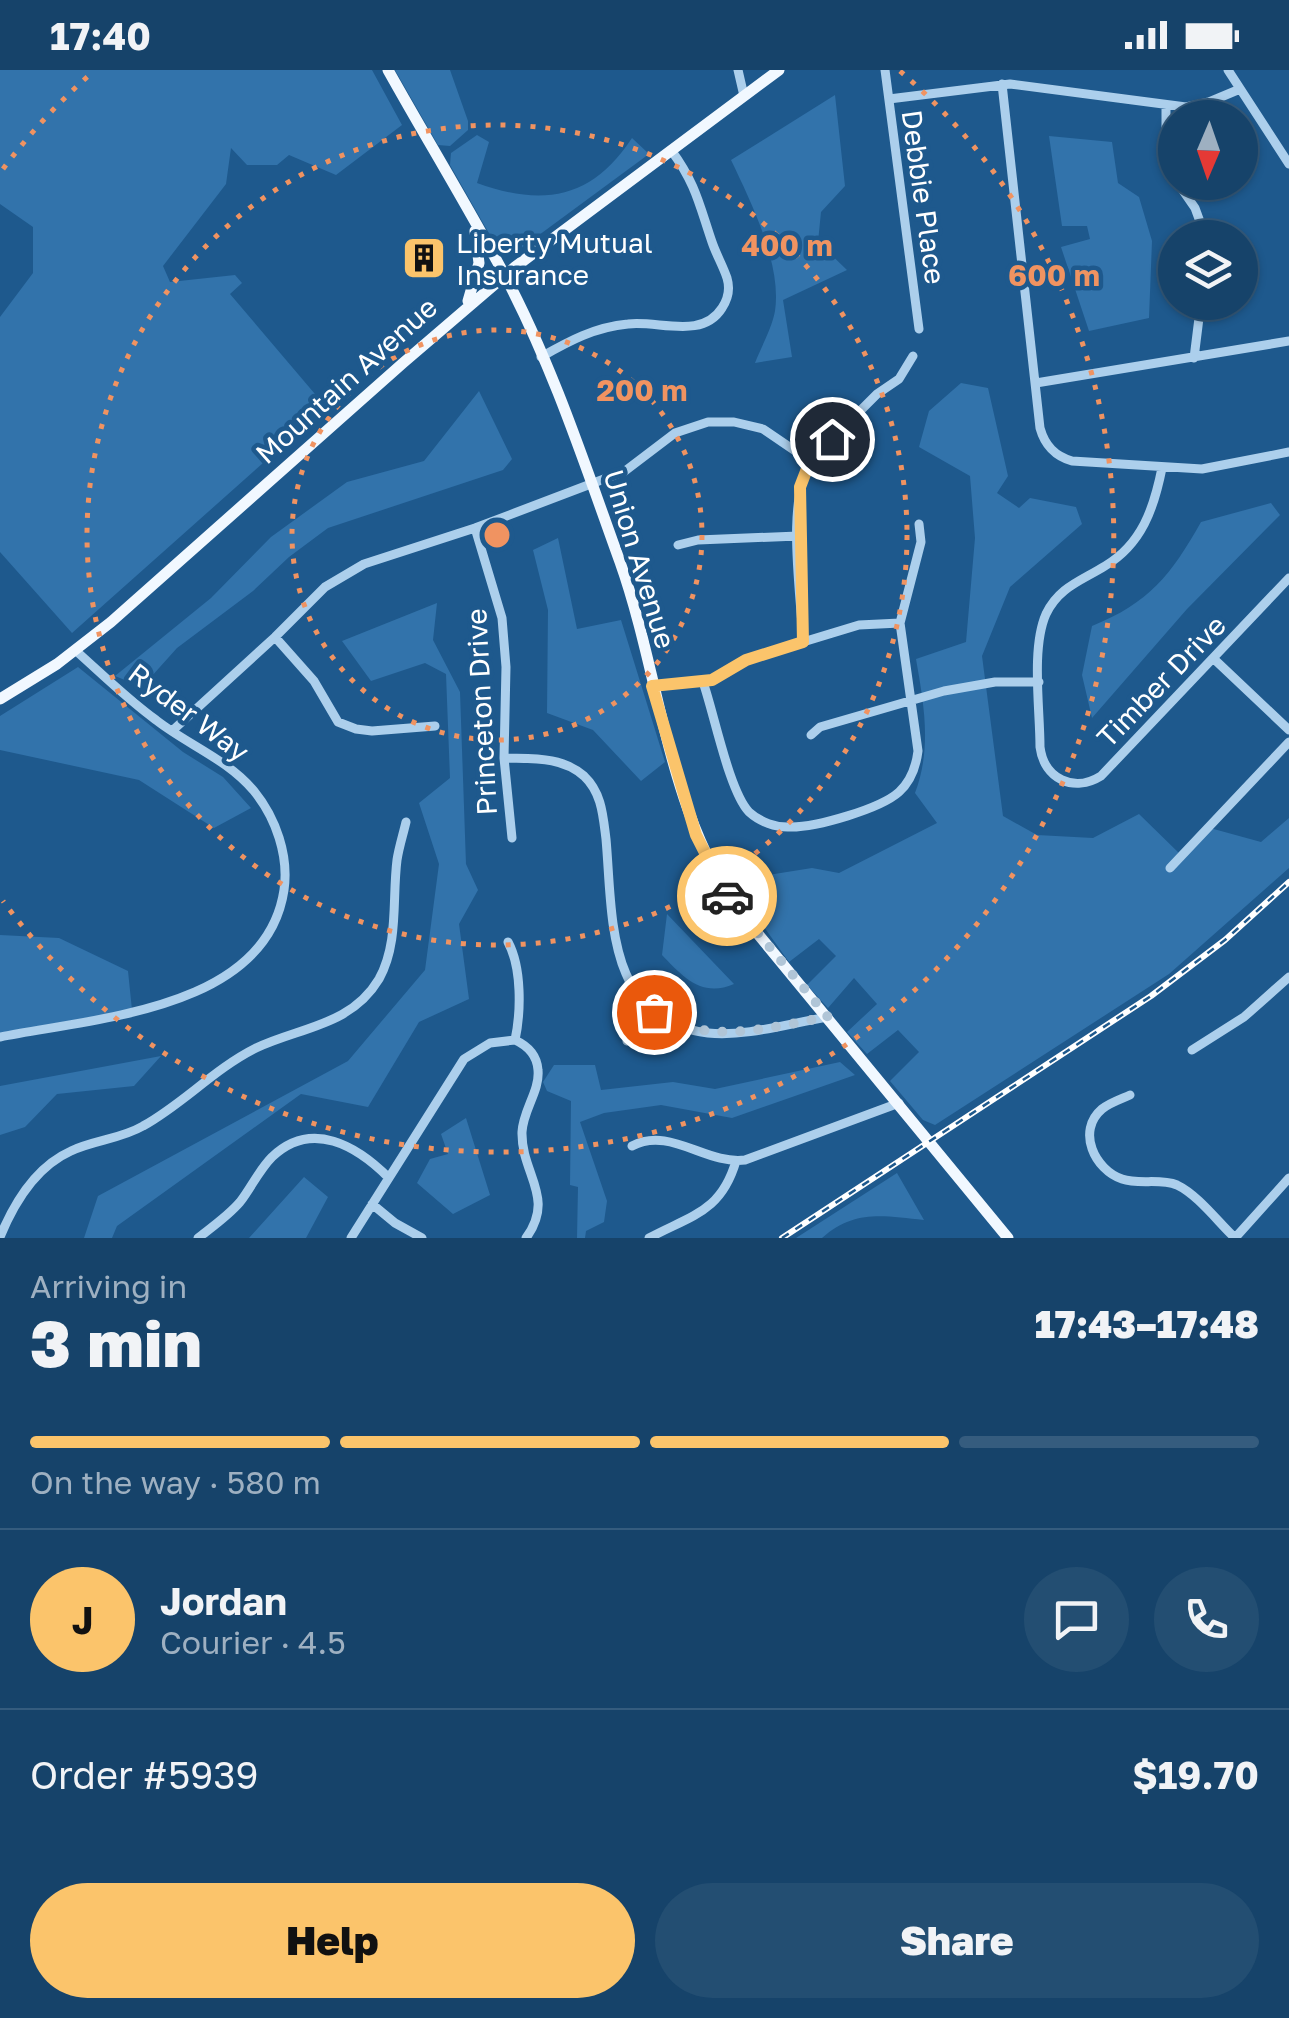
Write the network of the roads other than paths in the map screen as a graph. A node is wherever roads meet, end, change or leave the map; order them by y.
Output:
1 (388, 70) edge
2 (738, 70) edge
3 (779, 70) edge
4 (885, 70) edge
5 (1228, 70) edge
6 (1002, 84) junction
7 (1240, 89) junction
8 (744, 96) junction
9 (888, 98) junction
10 (1211, 100) edge
11 (1158, 105) edge
12 (671, 150) junction
13 (1289, 164) edge
14 (473, 222) junction
15 (504, 276) junction
16 (464, 309) junction
17 (1199, 320) edge
18 (920, 330) dead end
19 (1289, 342) edge
20 (913, 356) dead end
21 (541, 357) junction
22 (1194, 358) junction
23 (1036, 382) junction
24 (1289, 452) edge
25 (810, 461) junction
26 (1162, 468) junction
27 (592, 483) junction
28 (919, 524) dead end
29 (475, 528) junction
30 (798, 536) junction
31 (678, 545) dead end
32 (1289, 578) edge
33 (900, 622) junction
34 (276, 637) junction
35 (803, 642) junction
36 (76, 650) junction
37 (1214, 659) junction
38 (703, 682) junction
39 (1039, 682) junction
40 (652, 686) junction
41 (0, 699) edge
42 (912, 702) junction
43 (435, 726) dead end
44 (1289, 730) edge
45 (172, 731) junction
46 (811, 735) dead end
47 (1289, 742) edge
48 (504, 758) junction
49 (406, 822) dead end
50 (512, 838) dead end
51 (1170, 868) dead end
52 (508, 942) dead end
53 (1289, 978) edge
54 (648, 1007) junction
55 (828, 1017) junction
56 (0, 1037) edge
57 (515, 1040) junction
58 (627, 1040) dead end
59 (1192, 1050) dead end
60 (1130, 1095) dead end
61 (900, 1104) junction
62 (632, 1146) dead end
63 (736, 1161) junction
64 (389, 1178) junction
65 (1289, 1178) edge
66 (372, 1204) junction
67 (1004, 1236) edge
68 (0, 1237) edge
69 (198, 1238) edge
70 (351, 1238) edge
71 (422, 1238) edge
72 (526, 1238) edge
73 (649, 1238) edge
74 (1235, 1238) edge

1 - 14 main road, Union Avenue
2 - 8 street
3 - 8 main road, Mountain Avenue
4 - 9 street, Debbie Place
5 - 7 street
6 - 9 street
6 - 11 street
6 - 23 street
7 - 10 street
7 - 13 street
8 - 12 main road, Mountain Avenue
9 - 18 street, Debbie Place
12 - 15 main road, Mountain Avenue
12 - 21 street
14 - 15 main road, Union Avenue
14 - 16 main road
15 - 16 main road, Mountain Avenue
15 - 21 main road, Union Avenue
16 - 36 main road, Mountain Avenue
17 - 22 street
19 - 22 street
20 - 25 street
21 - 27 main road, Union Avenue
22 - 23 street
23 - 26 street
24 - 26 street
25 - 27 street
25 - 30 street
26 - 39 street, Timber Drive
27 - 29 street
27 - 40 main road, Union Avenue
28 - 33 street
29 - 34 street
29 - 48 street, Princeton Drive
30 - 31 street
30 - 35 street
32 - 37 street, Timber Drive
33 - 35 street
33 - 42 street
34 - 43 street
34 - 45 street
35 - 38 street
36 - 41 main road, Mountain Avenue
36 - 45 street, Ryder Way
37 - 39 street, Timber Drive
37 - 44 street
38 - 40 street
38 - 42 street
39 - 42 street
40 - 55 main road, Union Avenue
42 - 46 street
45 - 56 street, Ryder Way
47 - 51 street
48 - 50 street, Princeton Drive
48 - 54 street
49 - 68 street
52 - 57 street
53 - 59 street
54 - 55 street
54 - 58 street
55 - 61 main road, Union Avenue
57 - 64 street
57 - 72 street
60 - 74 street
61 - 63 street
61 - 67 main road, Union Avenue
62 - 63 street
63 - 73 street
64 - 66 street
64 - 69 street
65 - 74 street
66 - 70 street
66 - 71 street

